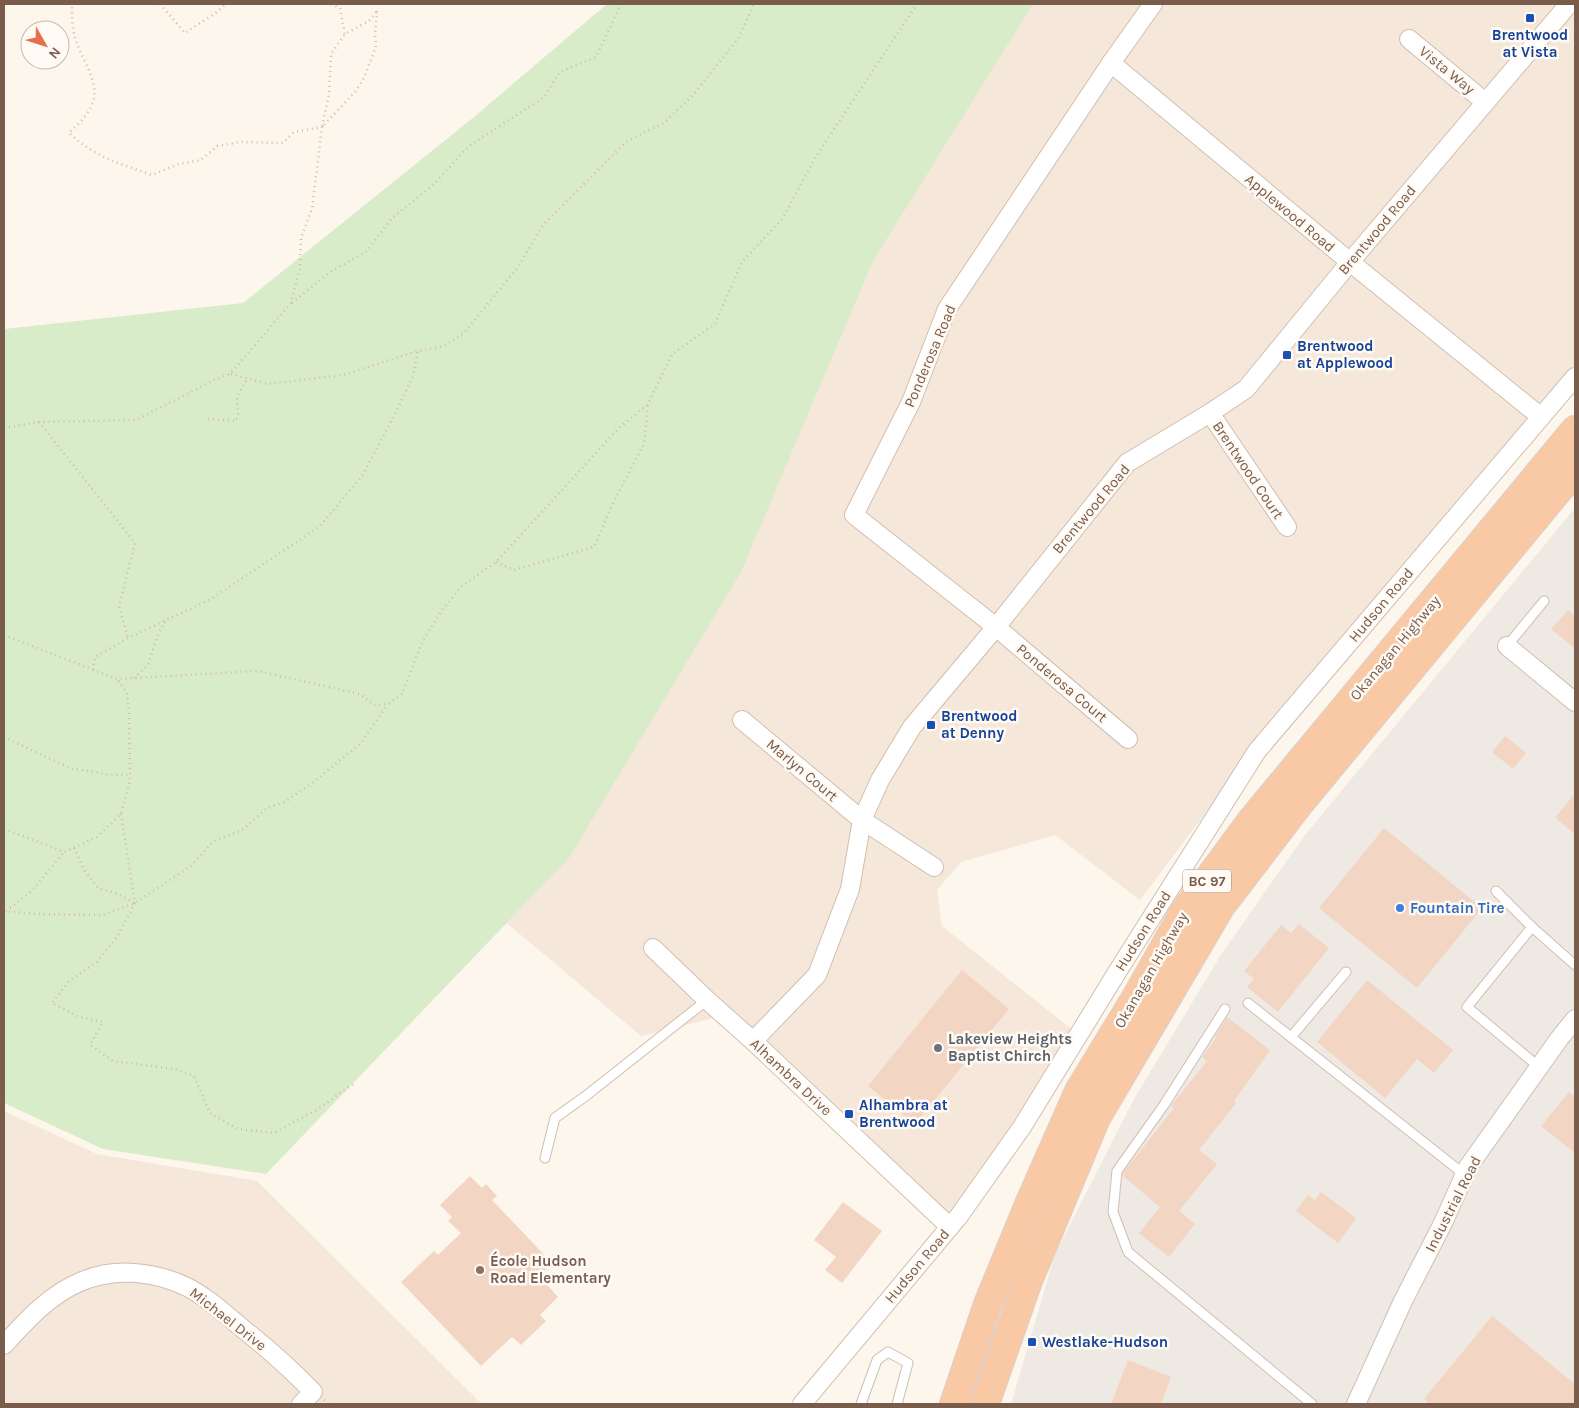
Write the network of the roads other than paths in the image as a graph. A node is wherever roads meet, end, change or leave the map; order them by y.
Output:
1 (1153, 4) edge
2 (1569, 4) edge
3 (1409, 39) dead end
4 (1111, 63) junction
5 (1485, 102) junction
6 (1350, 262) junction
7 (1575, 377) edge
8 (1210, 413) junction
9 (1541, 417) junction
10 (1575, 430) edge
11 (1575, 470) edge
12 (1287, 527) dead end
13 (1544, 602) dead end
14 (996, 627) junction
15 (1507, 646) joint
16 (1575, 702) edge
17 (742, 720) dead end
18 (1128, 738) dead end
19 (862, 820) junction
20 (934, 867) dead end
21 (1496, 891) dead end
22 (1532, 927) junction
23 (653, 948) dead end
24 (1575, 965) edge
25 (1346, 972) dead end
26 (706, 1000) junction
27 (1248, 1003) dead end
28 (1225, 1008) dead end
29 (1575, 1019) edge
30 (1291, 1037) junction
31 (754, 1041) junction
32 (1539, 1067) junction
33 (545, 1158) dead end
34 (1465, 1175) junction
35 (950, 1227) junction
36 (4, 1345) edge
37 (307, 1398) edge
38 (804, 1403) edge
39 (861, 1404) edge
40 (897, 1404) edge
41 (954, 1404) edge
42 (985, 1404) edge
43 (1312, 1404) edge
44 (1356, 1404) edge

1 - 4 street, Ponderosa Road
2 - 5 street, Brentwood Road
3 - 5 street, Vista Way
4 - 6 street, Applewood Road
4 - 14 street, Ponderosa Road
5 - 6 street, Brentwood Road
6 - 8 street, Brentwood Road
6 - 9 street, Applewood Road
7 - 9 street, Hudson Road
8 - 12 street, Brentwood Court
8 - 14 street, Brentwood Road
9 - 35 street, Hudson Road
10 - 41 highway, Okanagan Highway / BC 97
11 - 42 highway, Okanagan Highway / BC 97
13 - 15 lane
14 - 18 street, Ponderosa Court
14 - 19 street, Brentwood Road
15 - 16 street
17 - 19 street, Marlyn Court
19 - 20 street, Marlyn Court
19 - 31 street, Brentwood Road
21 - 22 lane
22 - 24 lane
22 - 32 lane
23 - 26 street, Alhambra Drive
25 - 30 lane
26 - 31 street, Alhambra Drive
26 - 33 lane
27 - 30 lane
28 - 43 lane
29 - 32 street, Industrial Road
30 - 34 lane
31 - 35 street, Alhambra Drive
32 - 34 street, Industrial Road
34 - 44 street, Industrial Road
35 - 38 street, Hudson Road
36 - 37 street, Michael Drive
39 - 40 lane

